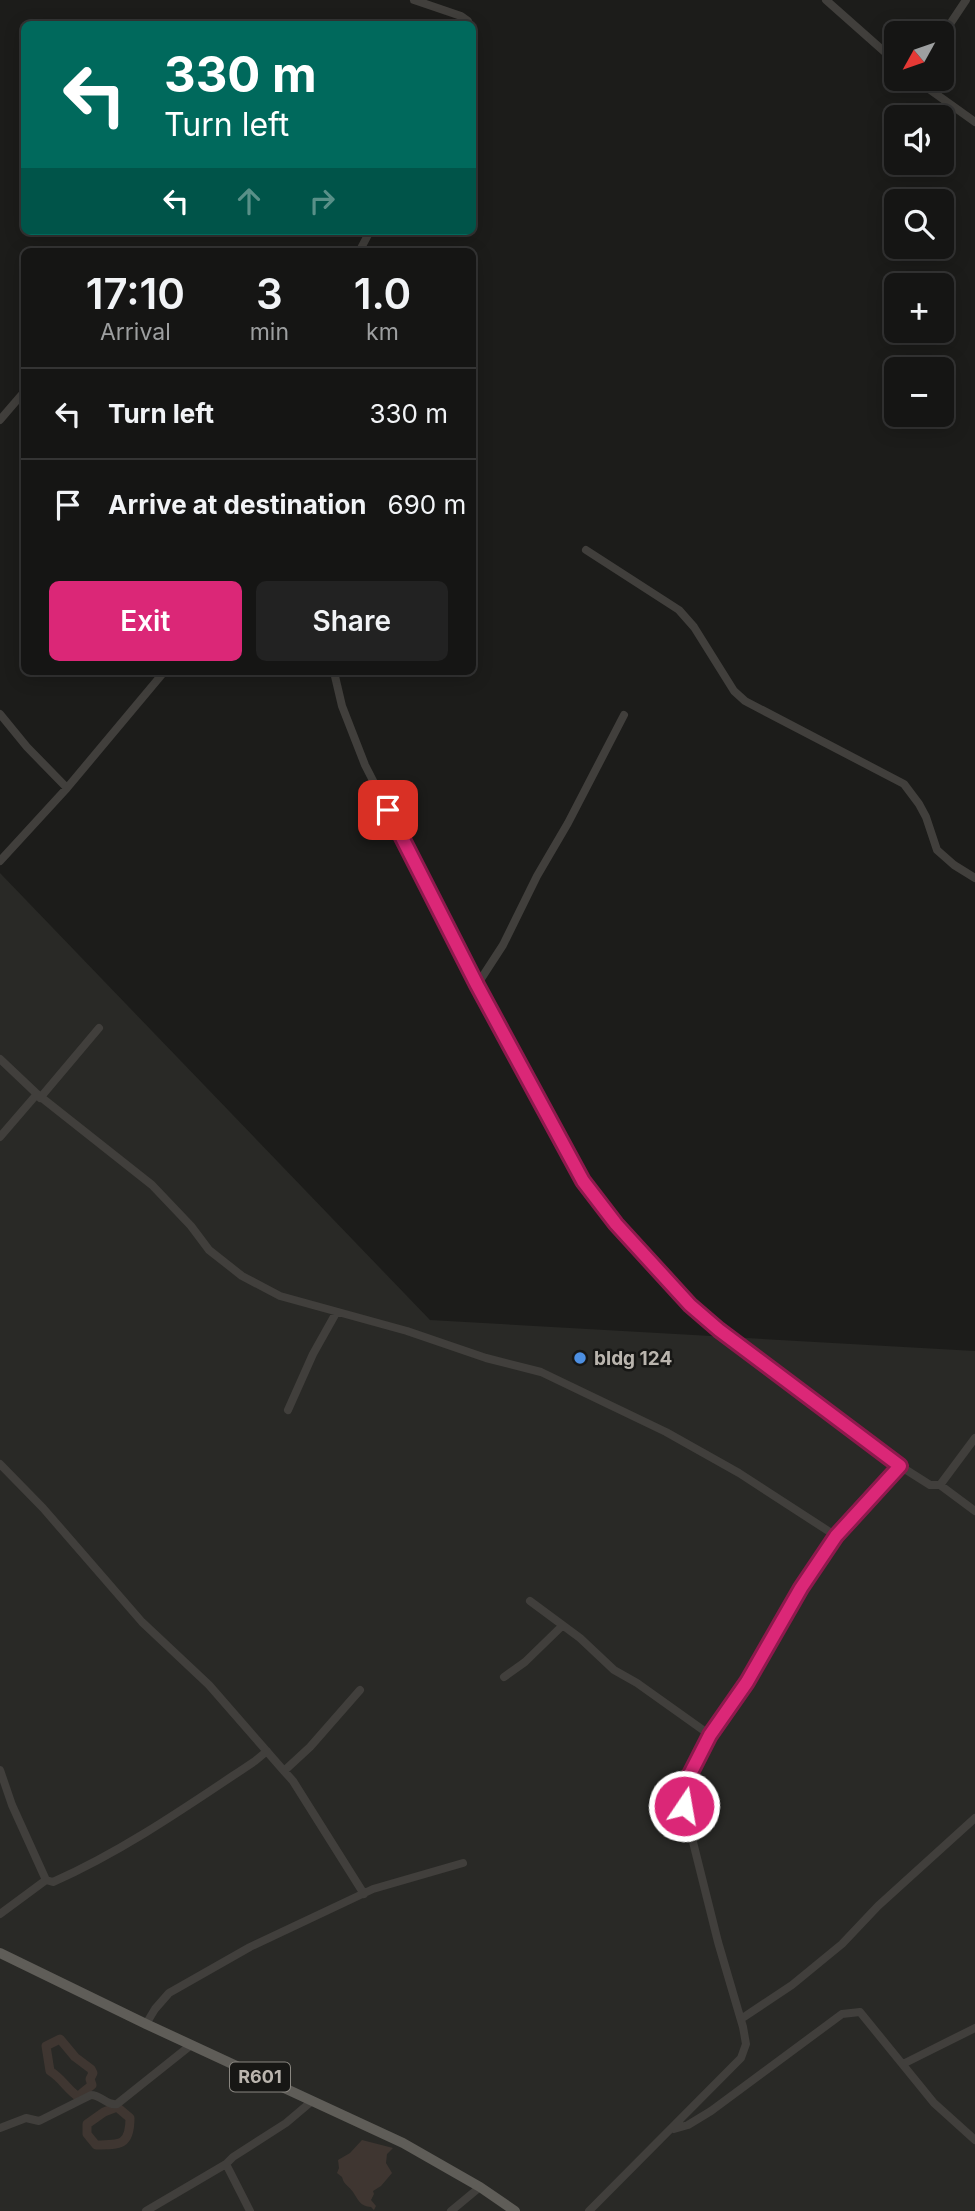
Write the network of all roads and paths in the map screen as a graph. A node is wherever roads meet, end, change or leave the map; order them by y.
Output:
1 (414, 0) edge
2 (826, 0) edge
3 (966, 0) edge
4 (468, 21) edge
5 (952, 21) edge
6 (884, 51) edge
7 (932, 91) edge
8 (975, 122) edge
9 (21, 396) edge
10 (0, 420) edge
11 (586, 550) dead end
12 (161, 675) edge
13 (335, 675) edge
14 (0, 714) edge
15 (624, 715) dead end
16 (67, 788) junction
17 (0, 861) edge
18 (975, 878) edge
19 (477, 985) junction
20 (99, 1028) dead end
21 (0, 1059) edge
22 (38, 1096) junction
23 (0, 1138) edge
24 (336, 1313) junction
25 (288, 1410) dead end
26 (975, 1438) edge
27 (0, 1464) edge
28 (900, 1466) junction
29 (940, 1485) junction
30 (975, 1511) edge
31 (836, 1536) junction
32 (530, 1601) dead end
33 (562, 1626) junction
34 (504, 1678) dead end
35 (360, 1690) dead end
36 (710, 1735) junction
37 (267, 1751) junction
38 (0, 1770) edge
39 (284, 1771) junction
40 (975, 1818) edge
41 (463, 1863) dead end
42 (46, 1880) junction
43 (364, 1894) junction
44 (0, 1914) edge
45 (0, 1953) edge
46 (741, 2019) junction
47 (146, 2024) junction
48 (975, 2028) edge
49 (191, 2045) junction
50 (903, 2064) junction
51 (312, 2101) junction
52 (0, 2128) edge
53 (671, 2130) junction
54 (975, 2140) edge
55 (226, 2164) junction
56 (480, 2187) junction
57 (146, 2211) edge
58 (250, 2211) edge
59 (451, 2211) edge
60 (515, 2211) edge
61 (589, 2211) edge

1 - 4 street
2 - 6 street
3 - 5 street
7 - 8 street
9 - 10 street
11 - 18 street
12 - 16 street
13 - 19 street
14 - 16 street
15 - 19 street
16 - 17 street
19 - 28 street
20 - 22 street
21 - 22 street
22 - 23 street
22 - 24 street
24 - 25 street
24 - 31 street
26 - 29 street
27 - 37 street
28 - 29 street
28 - 31 street
29 - 30 street
31 - 36 street
32 - 33 street
33 - 34 street
33 - 36 street
35 - 39 street
36 - 46 street
37 - 39 street
37 - 42 street
38 - 42 street
39 - 43 street
40 - 46 street
41 - 43 street
42 - 44 street
43 - 47 street
45 - 47 main road, R601
46 - 53 street
47 - 49 main road, R601
48 - 50 street
49 - 51 main road, R601
49 - 52 street
50 - 53 street
50 - 54 street
51 - 55 street
51 - 56 main road, R601
53 - 61 street
55 - 57 street
55 - 58 street
56 - 59 street
56 - 60 main road, R601

